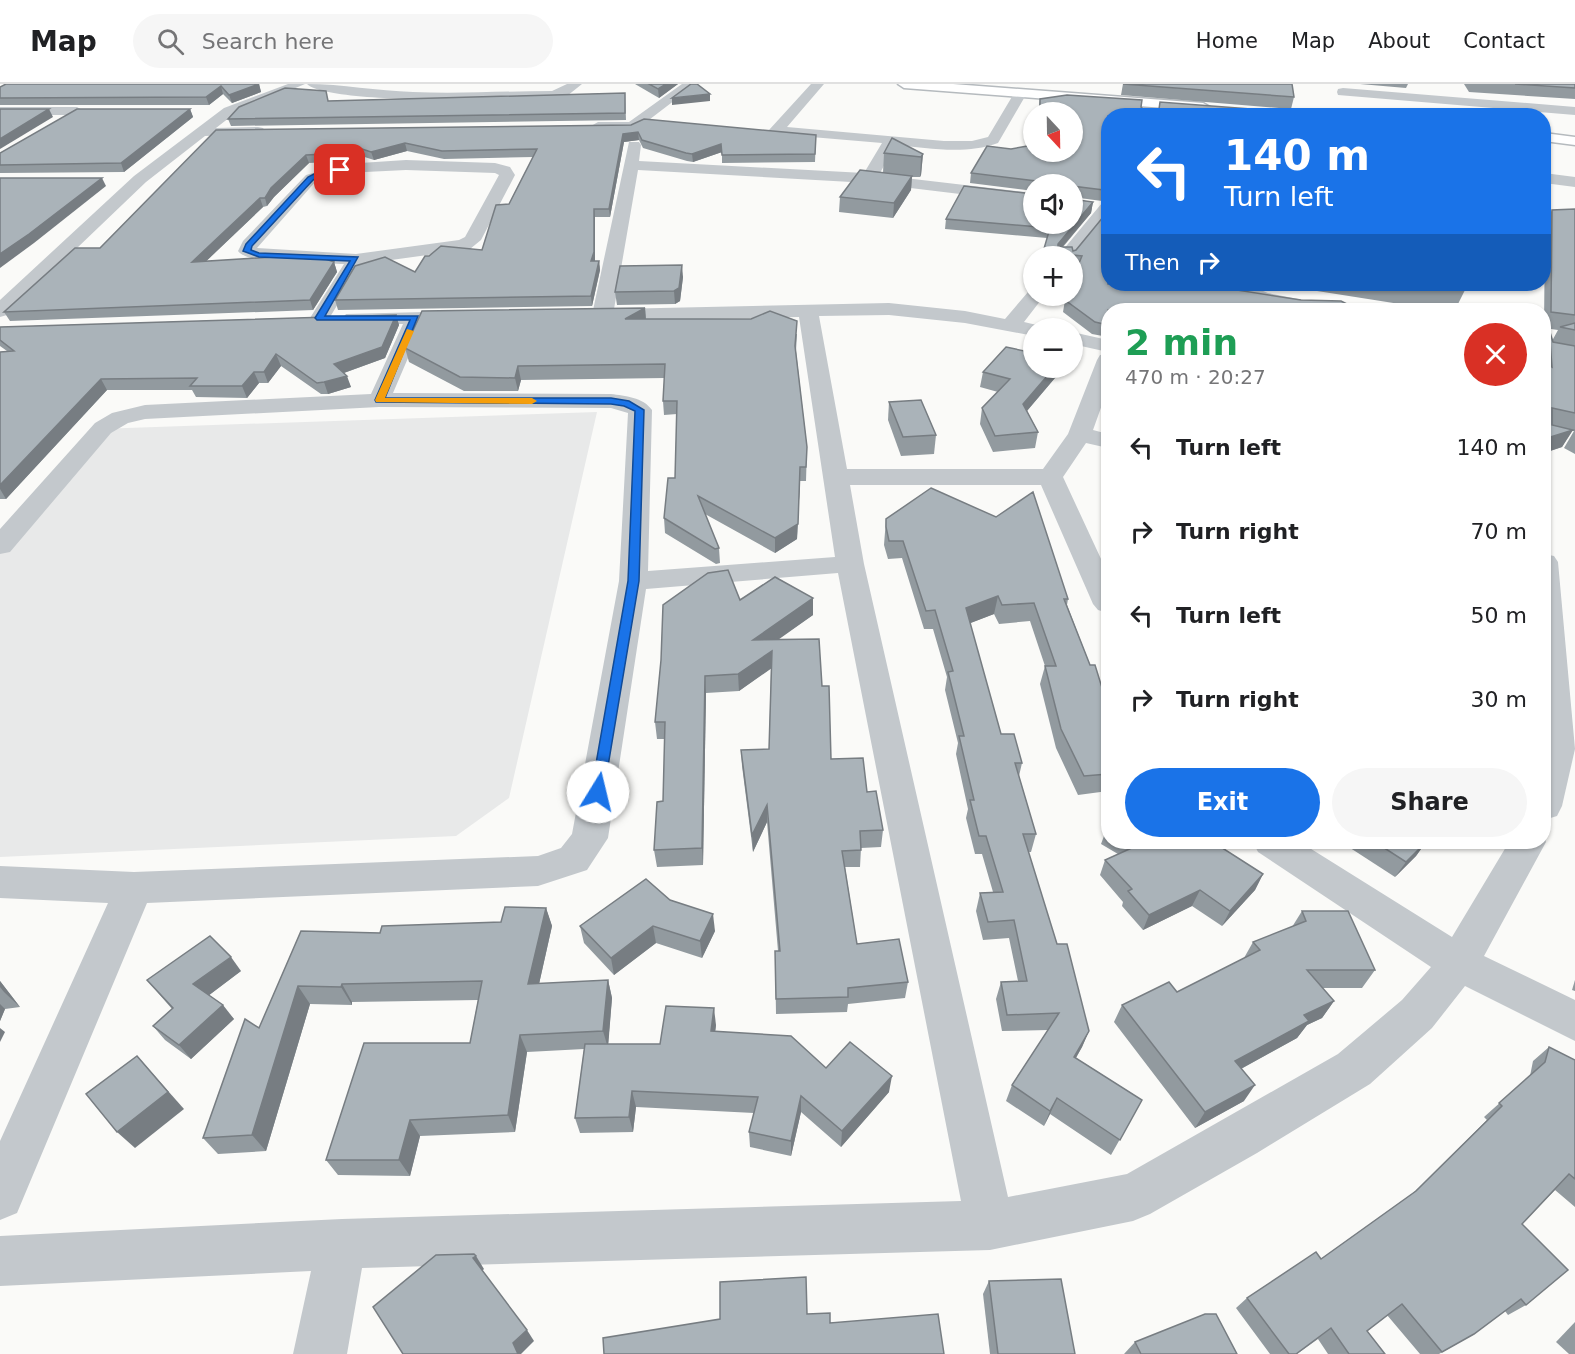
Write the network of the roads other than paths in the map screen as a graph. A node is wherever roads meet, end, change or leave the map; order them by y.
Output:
1 (299, 84) edge
2 (313, 84) edge
3 (576, 84) edge
4 (690, 84) edge
5 (818, 84) edge
6 (904, 84) edge
7 (1341, 88) edge
8 (1021, 93) junction
9 (1141, 108) edge
10 (1349, 108) dead end
11 (1544, 108) edge
12 (1551, 109) edge
13 (0, 111) edge
14 (205, 111) dead end
15 (229, 111) junction
16 (1575, 111) edge
17 (57, 123) edge
18 (581, 126) edge
19 (632, 126) junction
20 (274, 131) edge
21 (203, 132) junction
22 (1551, 138) edge
23 (891, 140) junction
24 (1575, 141) edge
25 (420, 150) edge
26 (406, 165) junction
27 (632, 165) junction
28 (869, 178) junction
29 (116, 179) dead end
30 (140, 179) junction
31 (1551, 179) edge
32 (1575, 182) edge
33 (1023, 197) edge
34 (1084, 205) edge
35 (1101, 206) edge
36 (1101, 214) edge
37 (1075, 246) edge
38 (356, 259) junction
39 (1244, 291) edge
40 (1292, 303) edge
41 (1027, 306) edge
42 (0, 310) edge
43 (808, 311) junction
44 (580, 315) edge
45 (603, 315) junction
46 (486, 316) edge
47 (416, 317) junction
48 (320, 318) junction
49 (296, 319) edge
50 (1010, 326) junction
51 (1023, 328) edge
52 (1083, 340) edge
53 (1101, 344) edge
54 (1101, 378) edge
55 (380, 400) junction
56 (1080, 434) junction
57 (1101, 439) edge
58 (837, 477) junction
59 (1050, 477) junction
60 (0, 546) edge
61 (850, 564) junction
62 (633, 581) junction
63 (1101, 589) edge
64 (1551, 656) edge
65 (1551, 778) edge
66 (1282, 849) edge
67 (1524, 849) edge
68 (0, 882) edge
69 (134, 888) junction
70 (1459, 963) junction
71 (1575, 1021) edge
72 (0, 1196) edge
73 (990, 1225) junction
74 (342, 1244) junction
75 (0, 1261) edge
76 (320, 1354) edge

1 - 15 street
2 - 3 street
4 - 19 street
5 - 23 street
6 - 8 main road
7 - 10 street
7 - 11 street
8 - 9 main road
8 - 23 street
12 - 16 street
13 - 17 street
14 - 15 street
15 - 21 street
18 - 19 street
19 - 27 street
20 - 21 street
21 - 30 street
22 - 24 main road
23 - 28 street
25 - 26 street
26 - 38 street
26 - 38 street
27 - 28 street
27 - 45 street
28 - 33 street
29 - 30 street
30 - 42 street
31 - 32 street
34 - 35 street
36 - 37 street
38 - 48 street
39 - 40 street
41 - 50 street
43 - 45 street
43 - 50 street
43 - 58 street
44 - 45 street
46 - 47 street
47 - 48 street
47 - 55 street
48 - 49 street
50 - 51 street
52 - 53 street
54 - 56 street
55 - 60 street
55 - 62 street
56 - 57 street
56 - 59 street
58 - 59 street
58 - 61 street
59 - 63 street
61 - 62 street
61 - 73 street
62 - 69 street
64 - 65 street
66 - 70 street
67 - 70 street
68 - 69 street
69 - 72 street
70 - 71 street
70 - 73 street
73 - 74 street
74 - 75 street
74 - 76 street

